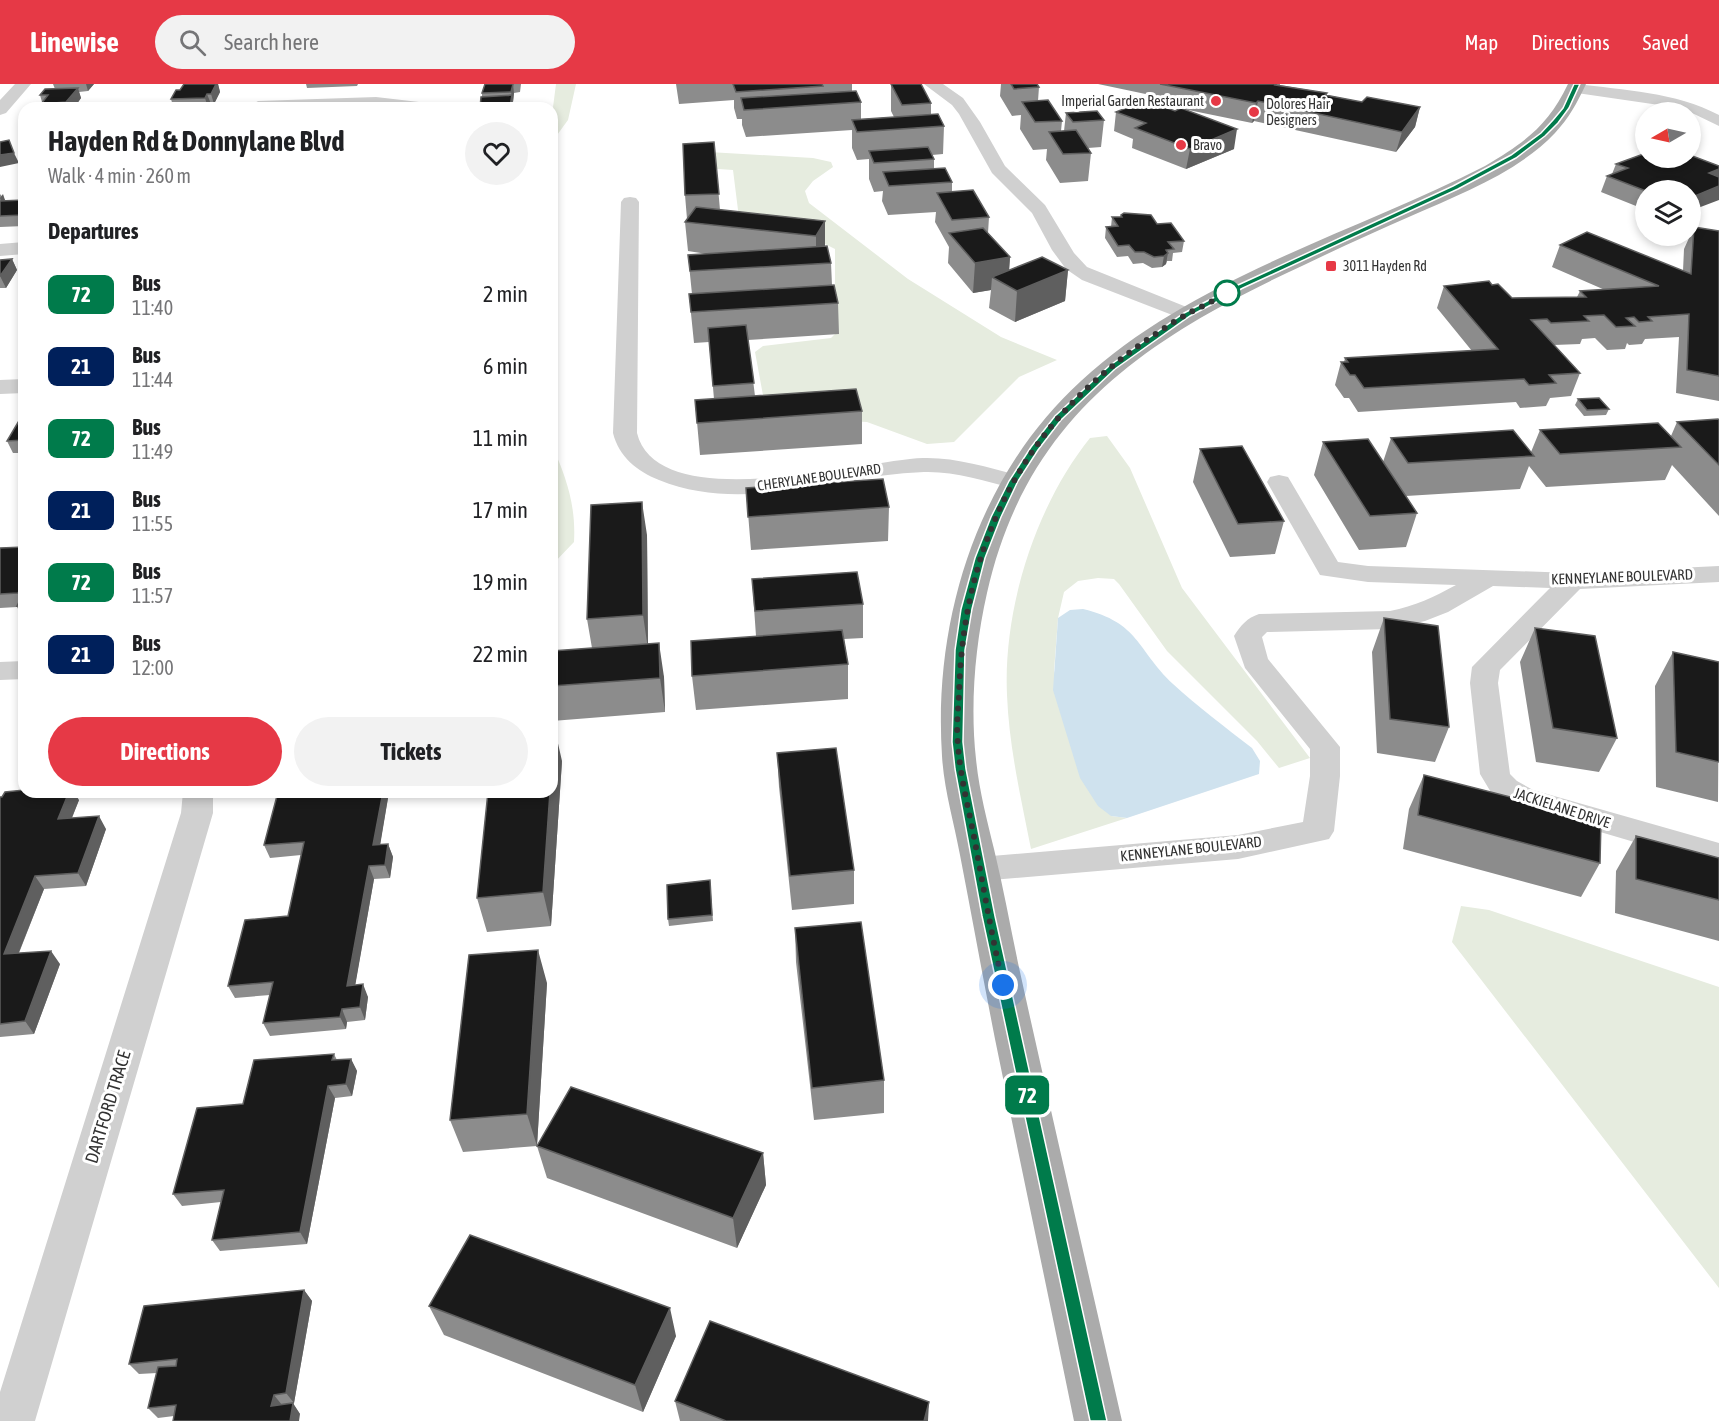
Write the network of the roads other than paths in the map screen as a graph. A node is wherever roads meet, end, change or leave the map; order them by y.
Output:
1 (23, 84) edge
2 (932, 84) edge
3 (1577, 87) edge
4 (267, 88) dead end
5 (260, 102) edge
6 (0, 110) edge
7 (1719, 121) edge
8 (630, 202) dead end
9 (18, 248) edge
10 (0, 250) edge
11 (1187, 314) junction
12 (18, 386) edge
13 (0, 387) edge
14 (1014, 481) junction
15 (1280, 482) dead end
16 (1719, 574) edge
17 (1490, 578) junction
18 (1573, 581) junction
19 (18, 670) edge
20 (0, 671) edge
21 (198, 798) edge
22 (1719, 855) edge
23 (980, 869) junction
24 (13, 1421) edge
25 (1098, 1421) edge

1 - 6 street
2 - 11 street
3 - 7 street
3 - 11 main road
4 - 5 street
8 - 14 street, CHERYLANE BOULEVARD
9 - 10 street
11 - 14 main road
12 - 13 street
14 - 23 main road
15 - 17 street, KENNEYLANE BOULEVARD
16 - 18 street, KENNEYLANE BOULEVARD
17 - 18 street, KENNEYLANE BOULEVARD
17 - 23 street, KENNEYLANE BOULEVARD
18 - 22 street, JACKIELANE DRIVE
19 - 20 street
21 - 24 street, DARTFORD TRACE
23 - 25 main road

